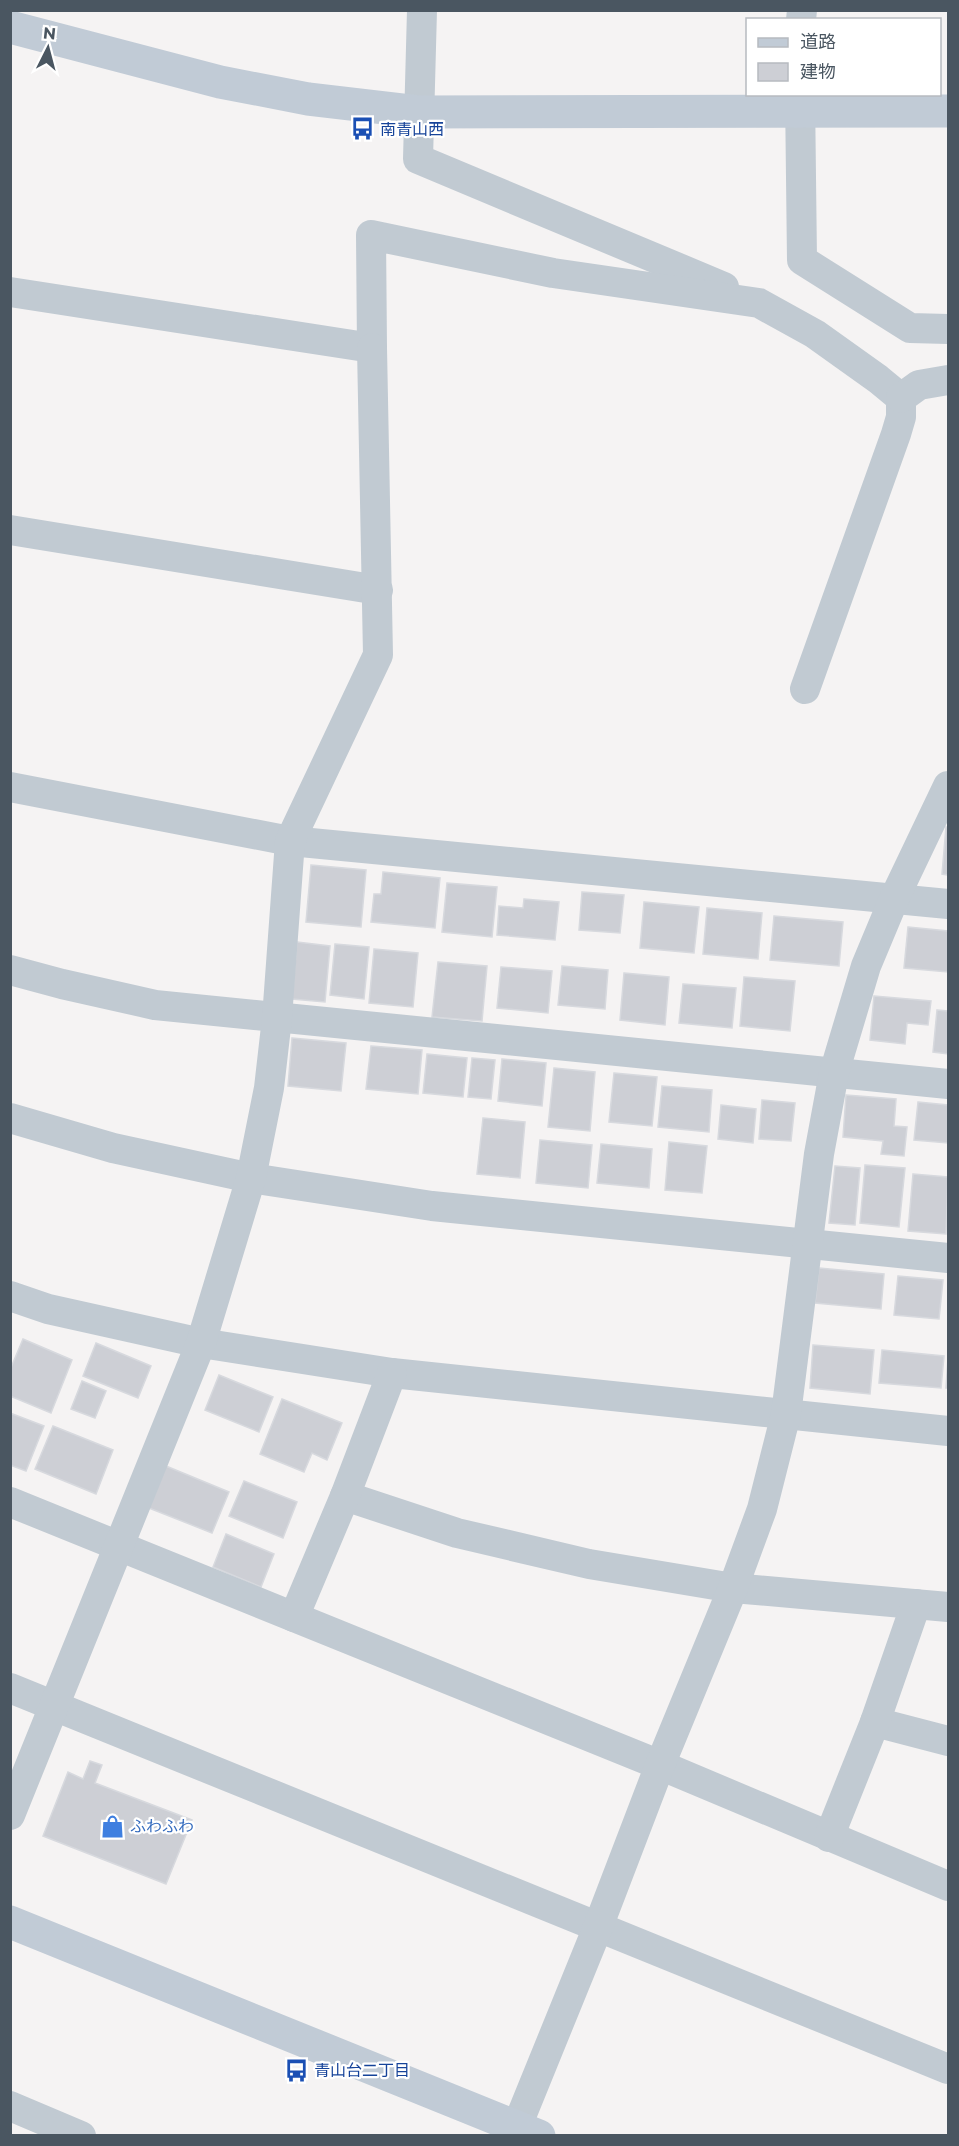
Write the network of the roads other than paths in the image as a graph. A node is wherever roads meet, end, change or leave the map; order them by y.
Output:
1 (422, 10) edge
2 (10, 27) edge
3 (800, 102) edge
4 (948, 111) edge
5 (419, 112) junction
6 (10, 292) edge
7 (759, 303) junction
8 (948, 329) edge
9 (372, 348) junction
10 (948, 380) edge
11 (901, 398) junction
12 (10, 530) edge
13 (378, 590) junction
14 (805, 689) dead end
15 (948, 786) edge
16 (10, 787) edge
17 (290, 841) junction
18 (894, 899) junction
19 (948, 904) edge
20 (10, 970) edge
21 (277, 1018) junction
22 (834, 1073) junction
23 (948, 1084) edge
24 (10, 1118) edge
25 (251, 1178) junction
26 (809, 1244) junction
27 (948, 1258) edge
28 (10, 1296) edge
29 (201, 1343) junction
30 (392, 1372) junction
31 (786, 1414) junction
32 (948, 1431) edge
33 (345, 1496) junction
34 (10, 1502) edge
35 (120, 1547) junction
36 (733, 1588) junction
37 (916, 1604) junction
38 (948, 1607) edge
39 (294, 1617) junction
40 (10, 1688) edge
41 (55, 1706) junction
42 (875, 1722) junction
43 (948, 1741) edge
44 (660, 1765) junction
45 (10, 1815) edge
46 (829, 1837) junction
47 (948, 1886) edge
48 (10, 1922) edge
49 (598, 1927) junction
50 (948, 2069) edge
51 (10, 2106) edge
52 (523, 2133) edge
53 (81, 2136) edge

1 - 5 street
2 - 5 street
3 - 4 street
3 - 5 street
3 - 8 street
5 - 7 street
6 - 9 street
7 - 9 street
7 - 11 street
9 - 13 street
10 - 11 street
11 - 14 street
12 - 13 street
13 - 17 street
15 - 18 street
16 - 17 street
17 - 18 street
17 - 21 street
18 - 19 street
18 - 22 street
20 - 21 street
21 - 22 street
21 - 25 street
22 - 23 street
22 - 26 street
24 - 25 street
25 - 26 street
25 - 29 street
26 - 27 street
26 - 31 street
28 - 29 street
29 - 30 street
29 - 35 street
30 - 31 street
30 - 33 street
31 - 32 street
31 - 36 street
33 - 36 street
33 - 39 street
34 - 35 street
35 - 39 street
35 - 41 street
36 - 37 street
36 - 44 street
37 - 38 street
37 - 42 street
39 - 44 street
40 - 41 street
41 - 45 street
41 - 49 street
42 - 43 street
42 - 46 street
44 - 46 street
44 - 49 street
46 - 47 street
48 - 52 street
49 - 50 street
49 - 52 street
51 - 53 street

